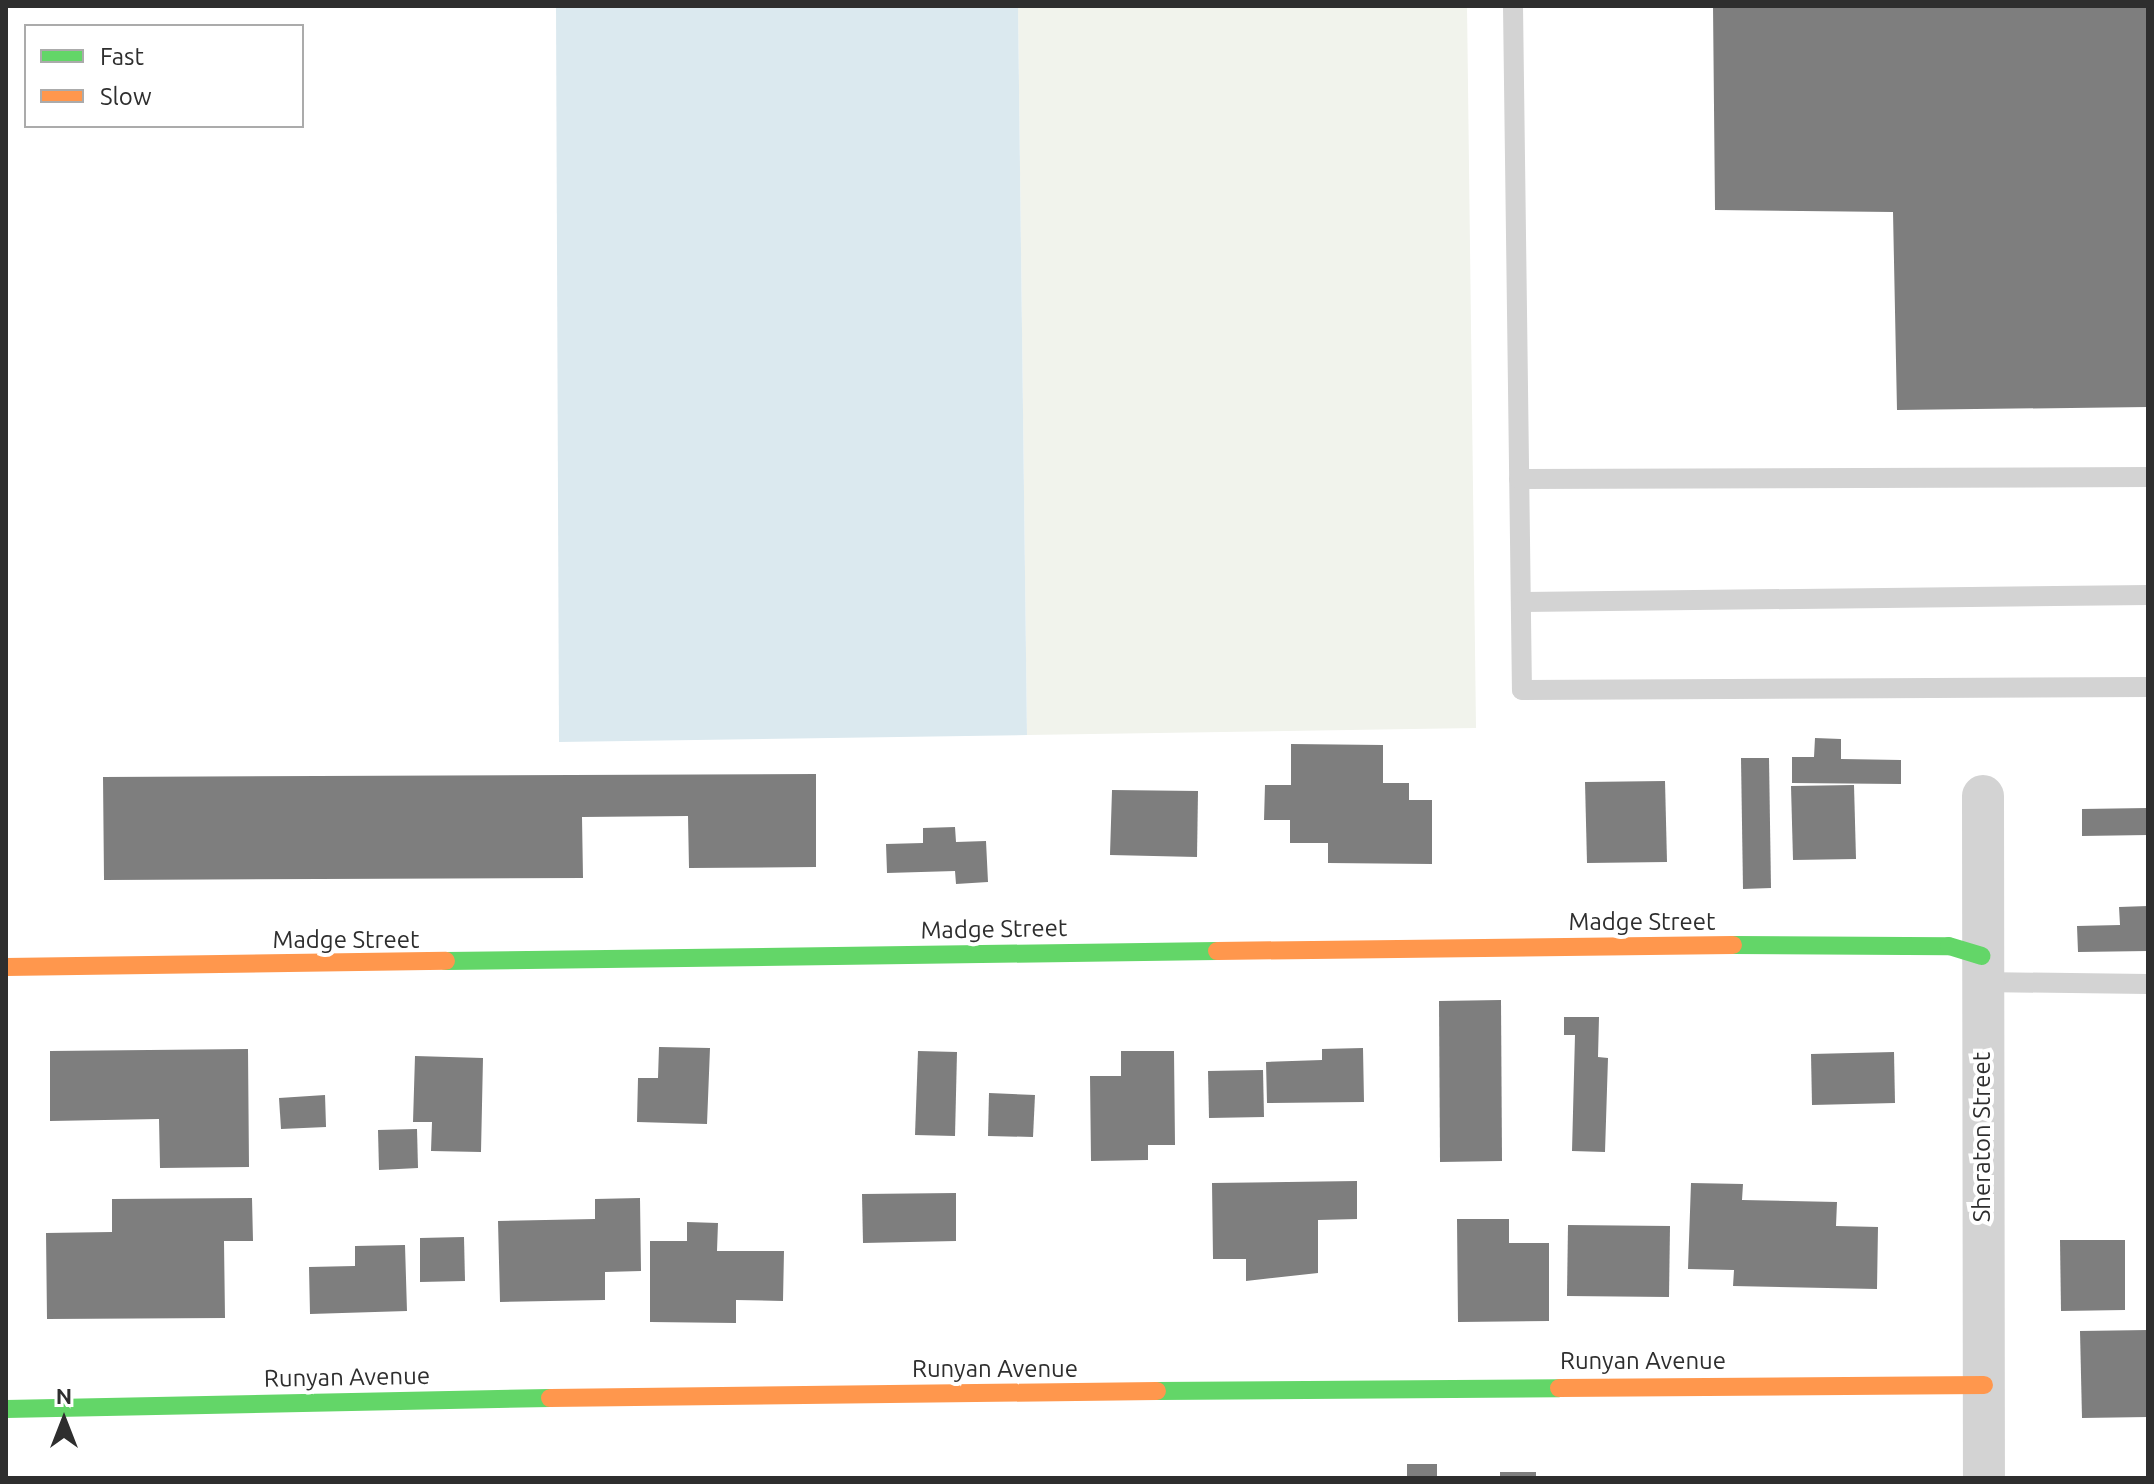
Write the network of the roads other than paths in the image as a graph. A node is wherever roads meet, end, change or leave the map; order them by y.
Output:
1 (1513, 6) edge
2 (2148, 477) edge
3 (1519, 479) junction
4 (2148, 595) edge
5 (1521, 602) junction
6 (2148, 687) edge
7 (1983, 796) dead end
8 (6, 967) edge
9 (1981, 969) junction
10 (2148, 984) edge
11 (1984, 1385) junction
12 (6, 1409) edge
13 (1984, 1478) edge

1 - 3 lane
2 - 3 lane
3 - 5 lane
4 - 5 lane
5 - 6 lane
7 - 9 street, Sheraton Street
8 - 9 street, Madge Street
9 - 10 lane
9 - 11 street, Sheraton Street
11 - 12 street, Runyan Avenue
11 - 13 street, Sheraton Street

